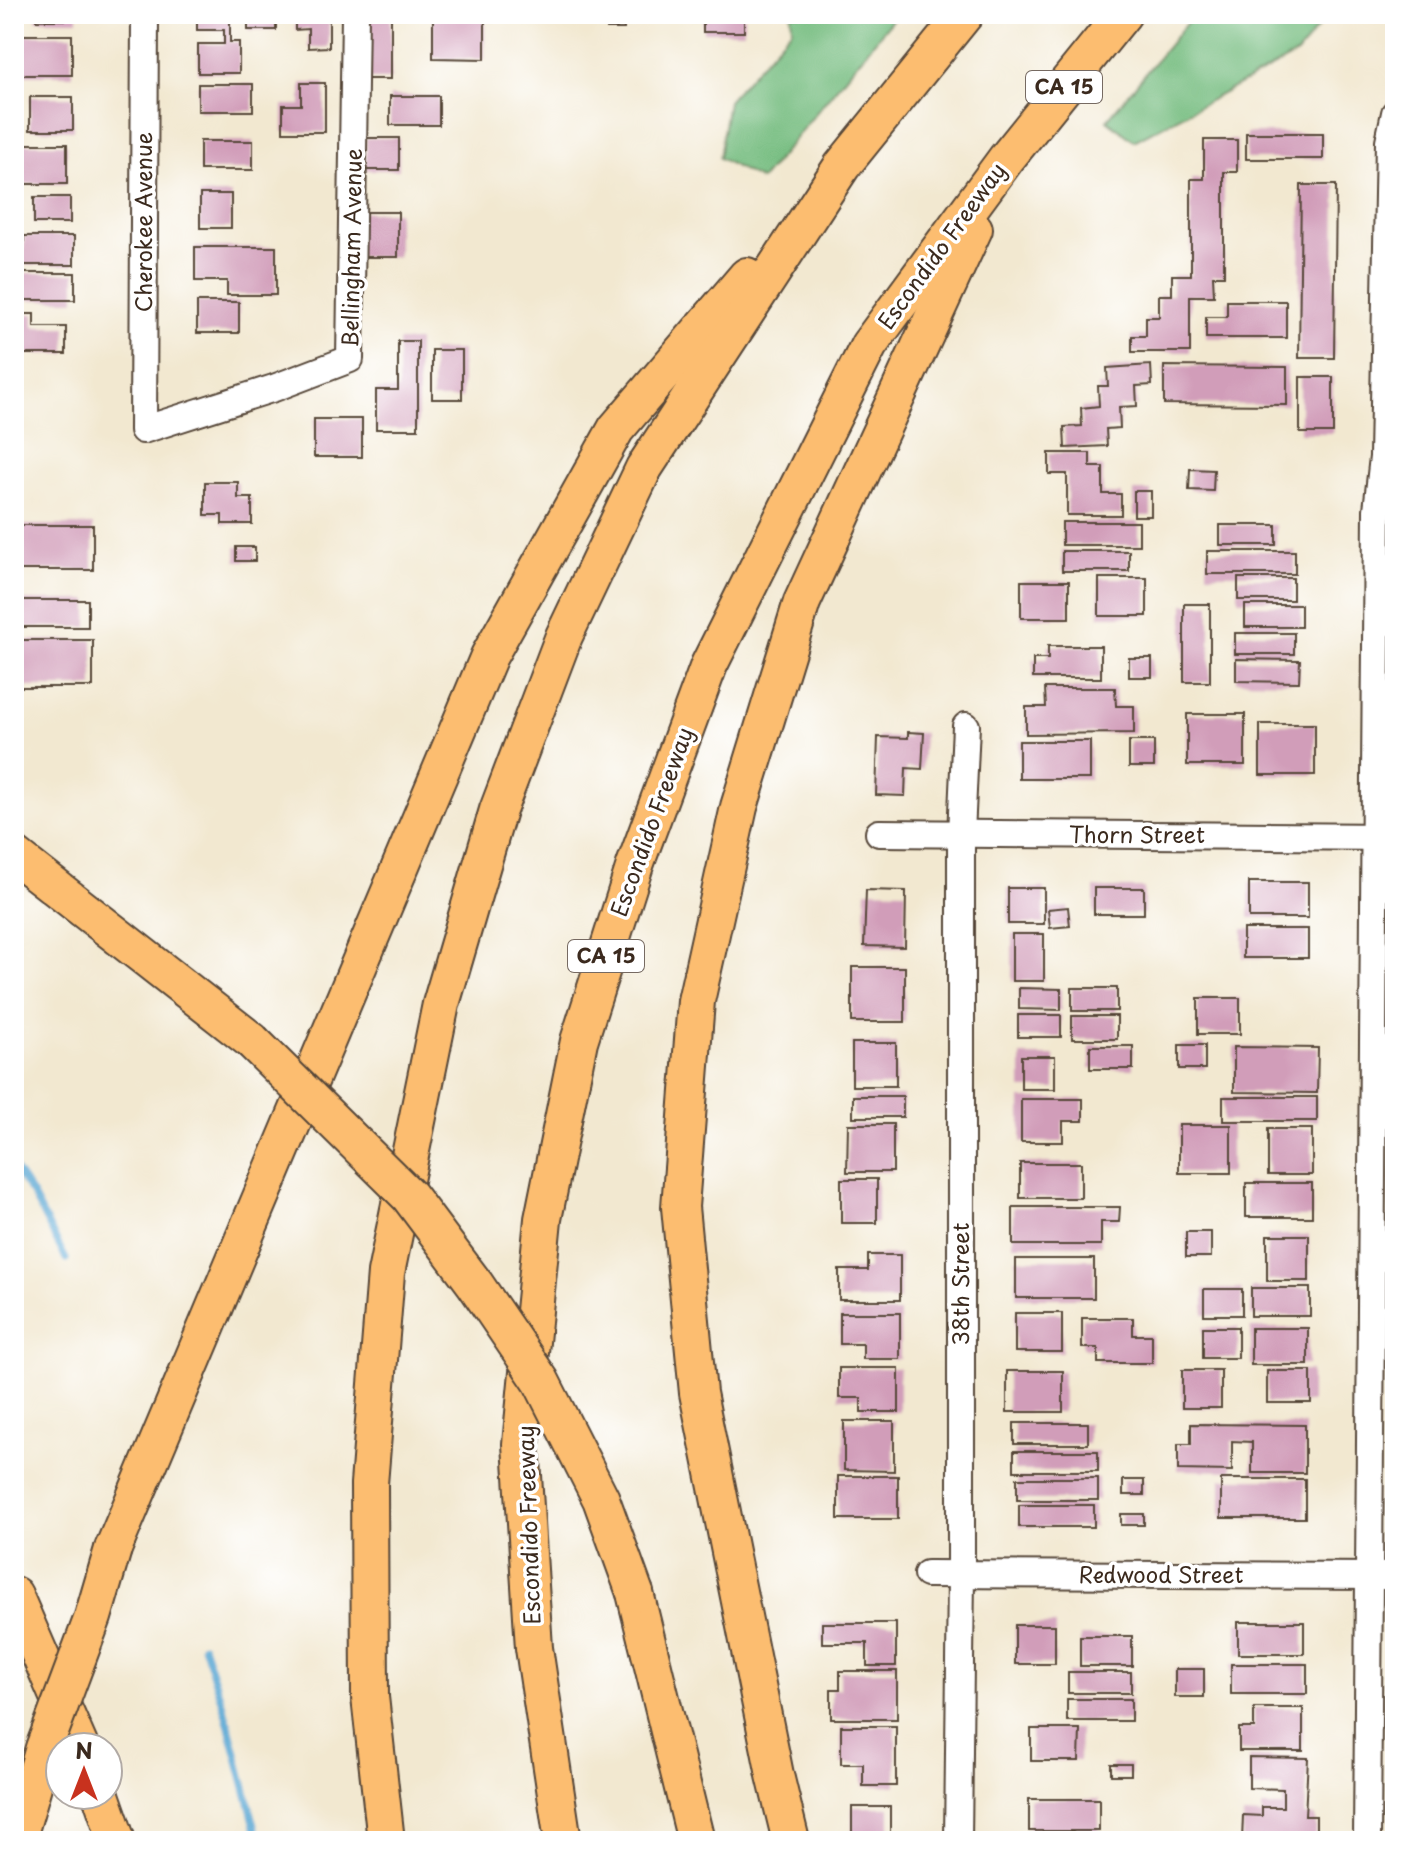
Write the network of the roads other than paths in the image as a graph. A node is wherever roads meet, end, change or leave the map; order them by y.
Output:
1 (145, 14) edge
2 (355, 14) edge
3 (965, 14) edge
4 (1123, 14) edge
5 (1395, 113) edge
6 (1006, 159) junction
7 (842, 166) junction
8 (143, 430) joint
9 (966, 726) dead end
10 (879, 833) dead end
11 (961, 834) junction
12 (1385, 837) edge
13 (14, 855) edge
14 (927, 1574) dead end
15 (961, 1574) junction
16 (1368, 1576) junction
17 (1395, 1576) edge
18 (14, 1595) edge
19 (73, 1731) edge
20 (107, 1811) edge
21 (14, 1827) edge
22 (18, 1841) edge
23 (117, 1841) edge
24 (386, 1841) edge
25 (563, 1841) edge
26 (696, 1841) edge
27 (791, 1841) edge
28 (958, 1841) edge
29 (1367, 1841) edge

1 - 8 street, Cherokee Avenue
2 - 8 street, Bellingham Avenue
3 - 7 highway
4 - 6 highway, Escondido Freeway / CA 15
5 - 12 street
6 - 25 highway, Escondido Freeway / CA 15
6 - 27 highway
7 - 22 highway, bridge
7 - 24 highway
9 - 11 street, 38th Street
10 - 11 street, Thorn Street
11 - 12 street, Thorn Street
11 - 15 street, 38th Street
12 - 16 street
13 - 26 highway, bridge
14 - 15 street, Redwood Street
15 - 16 street, Redwood Street
15 - 28 street, 38th Street
16 - 17 street, Redwood Street
16 - 29 street
18 - 19 highway
20 - 23 highway
21 - 22 highway

